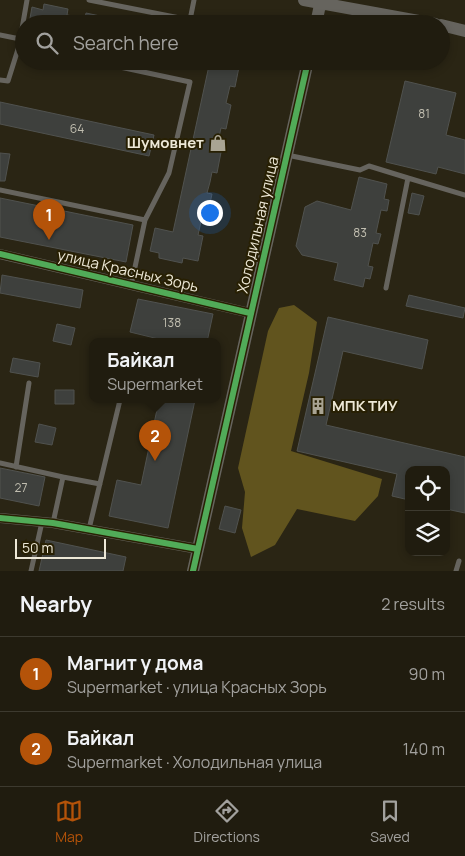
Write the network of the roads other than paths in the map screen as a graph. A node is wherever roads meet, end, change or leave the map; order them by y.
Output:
1 (27, 0) edge
2 (89, 0) edge
3 (194, 0) edge
4 (304, 0) edge
5 (321, 2) edge
6 (24, 15) edge
7 (165, 15) edge
8 (191, 15) edge
9 (318, 15) edge
10 (388, 15) edge
11 (450, 27) edge
12 (465, 31) edge
13 (0, 36) edge
14 (15, 38) edge
15 (15, 63) edge
16 (134, 70) edge
17 (306, 70) edge
18 (0, 80) edge
19 (287, 154) junction
20 (408, 178) junction
21 (0, 190) edge
22 (465, 195) edge
23 (145, 220) junction
24 (0, 254) edge
25 (131, 286) junction
26 (386, 288) dead end
27 (250, 313) junction
28 (29, 383) dead end
29 (119, 403) edge
30 (0, 463) edge
31 (16, 467) junction
32 (63, 477) junction
33 (100, 484) junction
34 (0, 518) edge
35 (42, 522) junction
36 (53, 522) junction
37 (89, 529) junction
38 (198, 550) junction
39 (458, 561) dead end
40 (30, 571) edge
41 (193, 571) edge
42 (456, 571) edge

1 - 6 lane
2 - 7 lane
3 - 8 lane
4 - 5 street
5 - 9 street
5 - 10 street
11 - 12 street
13 - 14 lane
15 - 18 lane
16 - 23 lane
17 - 19 street, Холодильная улица
19 - 20 lane
19 - 27 street, Холодильная улица
20 - 22 lane
20 - 26 lane
21 - 23 lane
23 - 25 lane
24 - 25 street, улица Красных Зорь
25 - 27 street, улица Красных Зорь
27 - 38 street, Холодильная улица
28 - 31 lane
29 - 33 lane
30 - 31 lane
31 - 32 lane
32 - 33 lane
32 - 36 lane
33 - 37 lane
34 - 35 street
35 - 36 street
35 - 40 lane
36 - 37 street
37 - 38 street
38 - 41 street, Холодильная улица
39 - 42 lane

